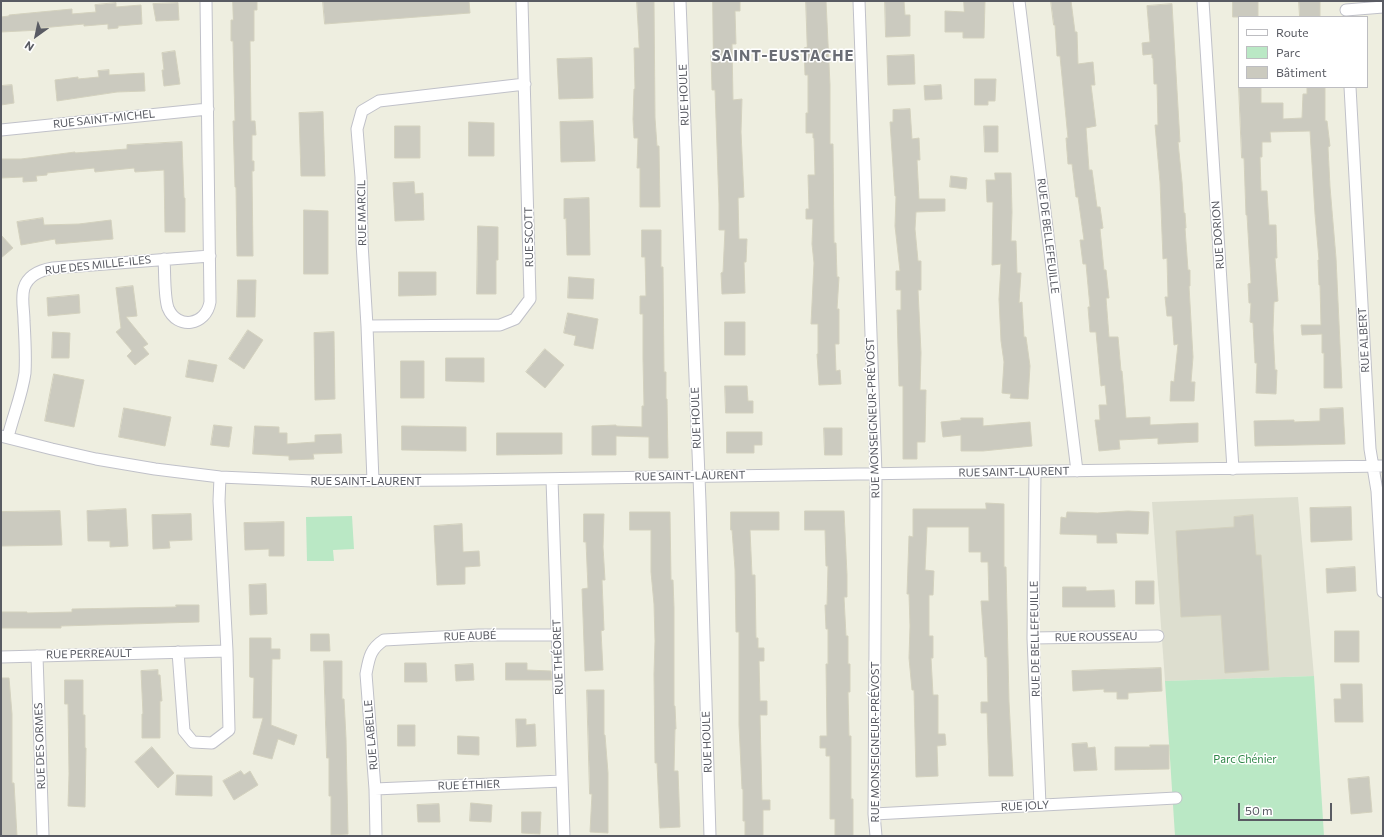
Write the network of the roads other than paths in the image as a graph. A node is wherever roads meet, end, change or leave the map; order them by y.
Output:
1 (206, 1) edge
2 (522, 1) edge
3 (680, 1) edge
4 (859, 1) edge
5 (1019, 1) edge
6 (1203, 1) edge
7 (1383, 7) edge
8 (1346, 9) edge
9 (525, 84) junction
10 (1350, 88) edge
11 (208, 109) junction
12 (1, 130) edge
13 (210, 256) junction
14 (164, 259) junction
15 (367, 326) junction
16 (4, 437) edge
17 (1378, 466) edge
18 (1233, 469) junction
19 (1077, 471) junction
20 (1035, 472) junction
21 (876, 473) junction
22 (220, 476) junction
23 (698, 476) junction
24 (552, 479) junction
25 (373, 481) junction
26 (1383, 592) edge
27 (557, 635) junction
28 (1158, 636) dead end
29 (1033, 638) junction
30 (384, 640) joint
31 (227, 651) junction
32 (178, 652) junction
33 (37, 656) junction
34 (1, 657) edge
35 (562, 782) junction
36 (375, 789) junction
37 (1176, 798) dead end
38 (1040, 805) junction
39 (874, 814) junction
40 (43, 836) edge
41 (376, 836) edge
42 (564, 836) edge
43 (710, 836) edge
44 (876, 836) edge

1 - 11 street, RUE DES MILLE-ILES
2 - 9 street, RUE SCOTT
3 - 23 street, RUE HOULE
4 - 21 street, RUE MONSEIGNEUR-PRÉVOST
5 - 19 street, RUE DE BELLEFEUILLE
6 - 18 street, RUE DORION
7 - 8 street
9 - 15 street, RUE MARCIL
9 - 15 street, RUE SCOTT
10 - 17 street, RUE ALBERT
11 - 12 street, RUE SAINT-MICHEL
11 - 13 street, RUE DES MILLE-ILES
13 - 14 street, RUE DES MILLE-ILES
13 - 14 street, RUE DES MILLE-ILES
14 - 16 street, RUE DES MILLE-ILES
15 - 25 street, RUE MARCIL
16 - 22 street, RUE SAINT-LAURENT
17 - 18 street, RUE SAINT-LAURENT
17 - 26 street, RUE ALBERT
18 - 19 street, RUE SAINT-LAURENT
19 - 20 street, RUE SAINT-LAURENT
20 - 21 street, RUE SAINT-LAURENT
20 - 29 street, RUE DE BELLEFEUILLE
21 - 23 street, RUE SAINT-LAURENT
21 - 39 street, RUE MONSEIGNEUR-PRÉVOST
22 - 25 street, RUE SAINT-LAURENT
22 - 31 street
23 - 24 street, RUE SAINT-LAURENT
23 - 43 street, RUE HOULE
24 - 25 street, RUE SAINT-LAURENT
24 - 27 street, RUE THÉORET
27 - 30 street, RUE AUBÉ
27 - 35 street, RUE THÉORET
28 - 29 street, RUE ROUSSEAU
29 - 38 street, RUE DE BELLEFEUILLE
30 - 36 street, RUE LABELLE
31 - 32 street, RUE PERREAULT
31 - 32 street
32 - 33 street, RUE PERREAULT
33 - 34 street, RUE PERREAULT
33 - 40 street, RUE DES ORMES
35 - 36 street, RUE ÉTHIER
35 - 42 street, RUE THÉORET
36 - 41 street, RUE LABELLE
37 - 38 street, RUE JOLY
38 - 39 street, RUE JOLY
39 - 44 street, RUE MONSEIGNEUR-PRÉVOST

